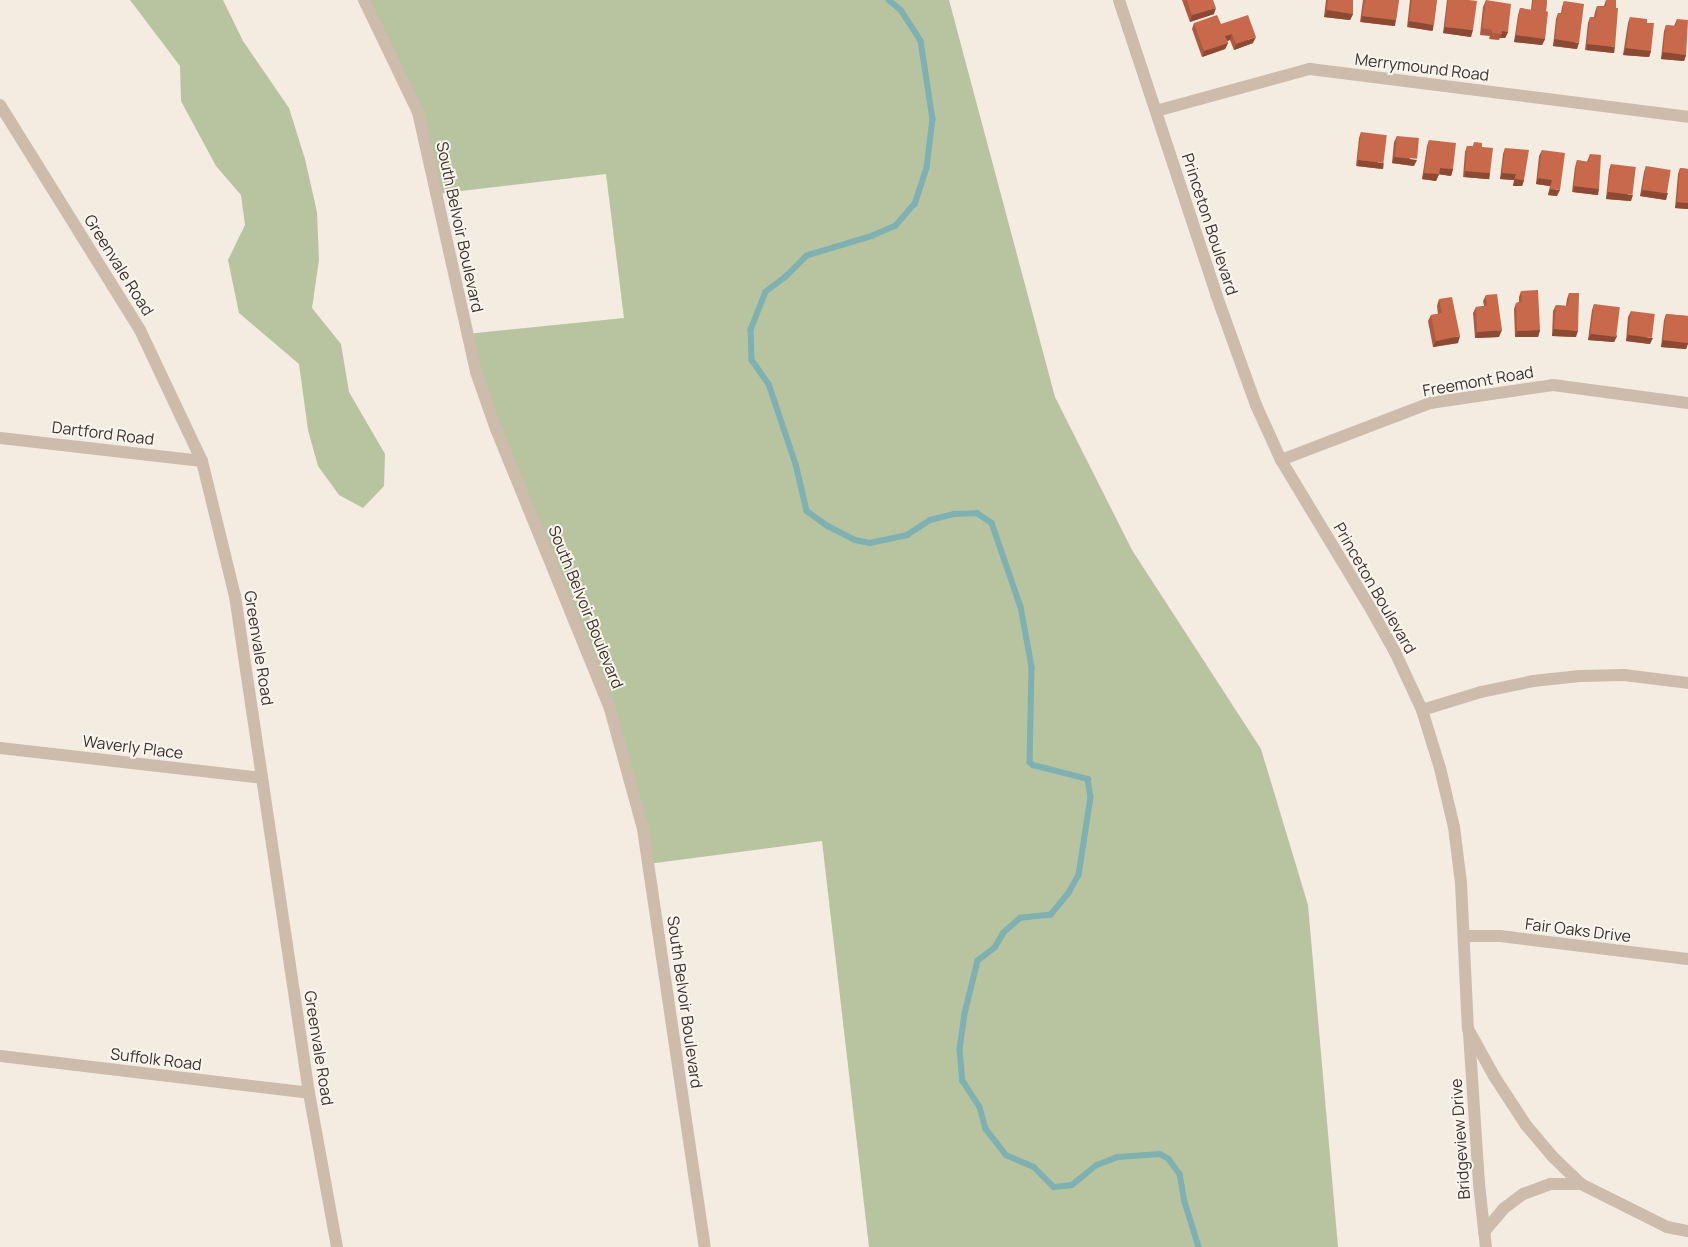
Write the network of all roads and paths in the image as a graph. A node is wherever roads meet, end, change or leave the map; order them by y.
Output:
1 (364, 0) edge
2 (1119, 0) edge
3 (0, 105) edge
4 (1156, 110) junction
5 (1688, 117) edge
6 (1688, 403) edge
7 (0, 438) edge
8 (1281, 460) junction
9 (202, 461) junction
10 (1688, 683) edge
11 (1422, 710) junction
12 (0, 748) edge
13 (262, 778) junction
14 (1465, 936) junction
15 (1688, 960) edge
16 (1468, 1029) junction
17 (0, 1056) edge
18 (309, 1093) junction
19 (1581, 1184) junction
20 (1688, 1231) edge
21 (1484, 1232) junction
22 (336, 1247) edge
23 (705, 1247) edge
24 (1486, 1247) edge

1 - 23 street, South Belvoir Boulevard
2 - 4 street, Princeton Boulevard
3 - 9 street, Greenvale Road
4 - 5 street, Merrymound Road
4 - 8 street, Princeton Boulevard
6 - 8 street, Freemont Road
7 - 9 street, Dartford Road
8 - 11 street, Princeton Boulevard
9 - 13 street, Greenvale Road
10 - 11 street
11 - 14 street, Princeton Boulevard
12 - 13 street, Waverly Place
13 - 18 street, Greenvale Road
14 - 15 street, Fair Oaks Drive
14 - 16 street, Princeton Boulevard
16 - 19 street, Princeton Boulevard
16 - 21 street, Bridgeview Drive
17 - 18 street, Suffolk Road
18 - 22 street, Greenvale Road
19 - 20 street, Princeton Boulevard
19 - 21 street, Princeton Boulevard
21 - 24 street, Bridgeview Drive

